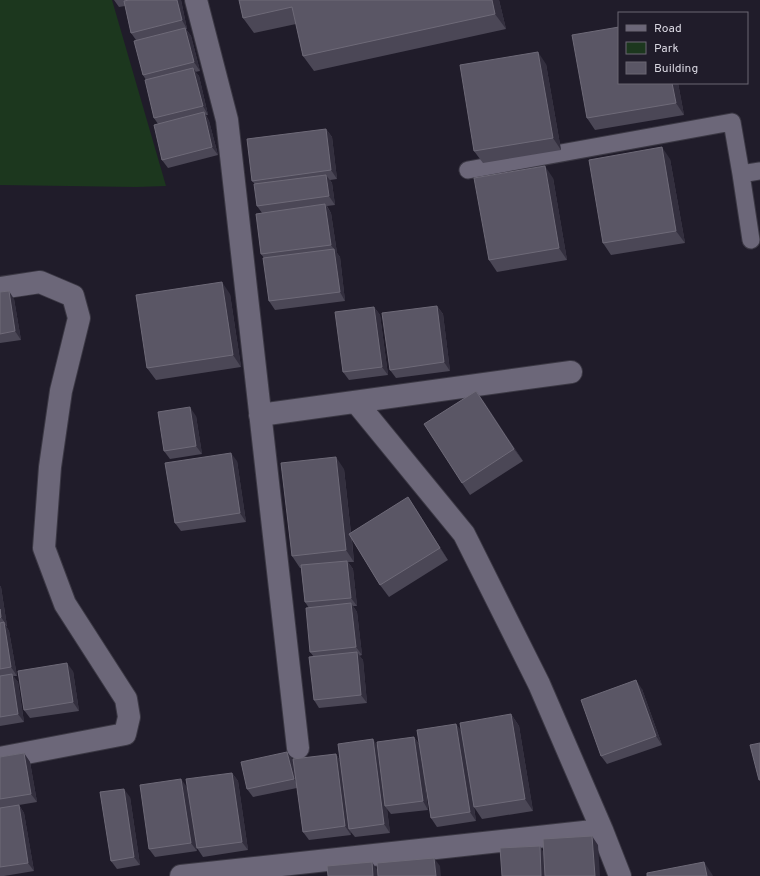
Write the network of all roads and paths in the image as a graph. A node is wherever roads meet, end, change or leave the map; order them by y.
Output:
1 (196, 0) edge
2 (468, 170) dead end
3 (760, 171) edge
4 (741, 174) junction
5 (751, 240) dead end
6 (0, 288) edge
7 (571, 372) dead end
8 (356, 402) junction
9 (260, 415) junction
10 (298, 748) dead end
11 (0, 758) edge
12 (602, 830) junction
13 (181, 876) edge
14 (620, 876) edge

1 - 9 street
2 - 4 lane
3 - 4 lane
4 - 5 lane
6 - 11 street
7 - 8 street
8 - 9 street
8 - 12 street
9 - 10 street
12 - 13 street
12 - 14 street

